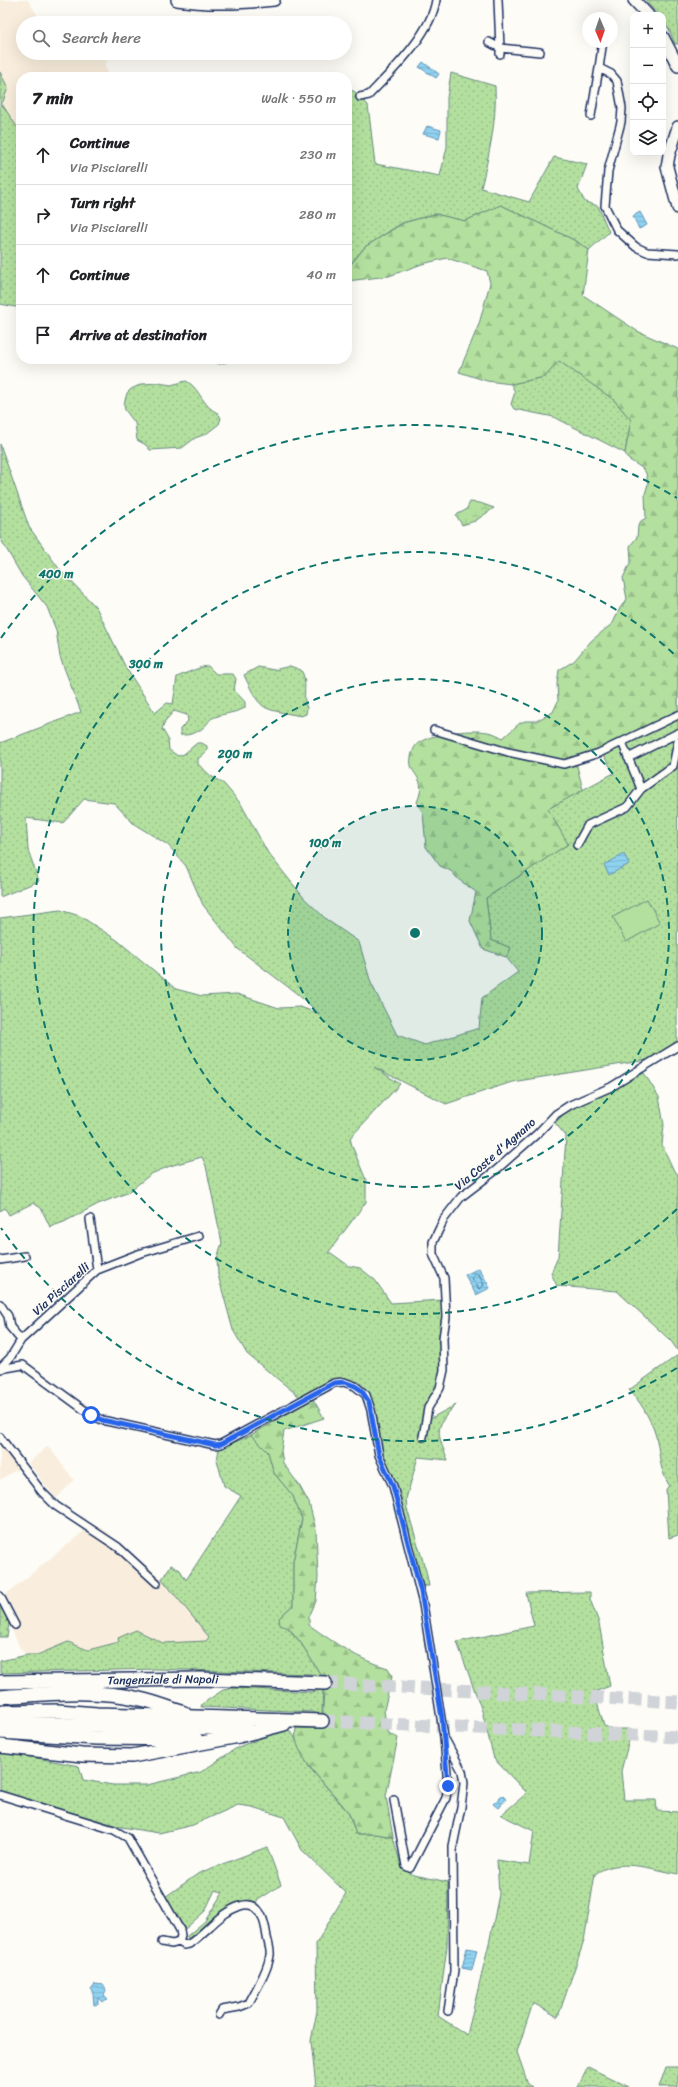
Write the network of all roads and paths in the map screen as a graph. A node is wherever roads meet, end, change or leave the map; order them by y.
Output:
1 (177, 0) edge
2 (274, 0) edge
3 (436, 0) edge
4 (498, 0) edge
5 (634, 0) edge
6 (645, 12) edge
7 (489, 42) dead end
8 (666, 43) edge
9 (602, 48) edge
10 (500, 51) junction
11 (540, 52) dead end
12 (678, 66) edge
13 (599, 68) junction
14 (360, 97) dead end
15 (591, 116) dead end
16 (678, 127) edge
17 (678, 208) edge
18 (678, 254) edge
19 (678, 715) edge
20 (434, 730) dead end
21 (678, 733) edge
22 (678, 741) edge
23 (622, 742) junction
24 (628, 758) junction
25 (641, 789) junction
26 (577, 846) dead end
27 (678, 1046) edge
28 (90, 1219) dead end
29 (199, 1236) dead end
30 (25, 1256) dead end
31 (0, 1260) edge
32 (97, 1270) junction
33 (0, 1304) edge
34 (21, 1340) junction
35 (0, 1369) edge
36 (0, 1437) edge
37 (423, 1437) dead end
38 (157, 1583) dead end
39 (0, 1596) edge
40 (15, 1625) dead end
41 (0, 1682) edge
42 (325, 1683) tunnel mouth
43 (0, 1697) edge
44 (0, 1702) edge
45 (0, 1707) edge
46 (165, 1707) junction
47 (0, 1712) edge
48 (0, 1717) edge
49 (197, 1717) junction
50 (297, 1720) junction
51 (322, 1721) tunnel mouth
52 (0, 1723) edge
53 (280, 1725) junction
54 (0, 1728) edge
55 (265, 1729) junction
56 (0, 1732) edge
57 (249, 1734) junction
58 (0, 1736) edge
59 (444, 1737) junction
60 (229, 1738) junction
61 (0, 1741) edge
62 (210, 1742) junction
63 (0, 1746) edge
64 (186, 1746) junction
65 (0, 1795) edge
66 (394, 1800) dead end
67 (162, 1942) dead end
68 (179, 1942) junction
69 (448, 2011) dead end
70 (219, 2015) dead end

1 - 2 main road
3 - 14 street
4 - 10 street
5 - 6 main road
7 - 10 street
8 - 12 main road
9 - 13 street
10 - 11 street
13 - 15 street
13 - 18 street
16 - 17 main road
19 - 23 street
20 - 23 street
21 - 24 street
22 - 25 street
23 - 24 street
24 - 25 street
25 - 26 street
27 - 37 street, Via Coste d'Agnano
28 - 32 street
29 - 32 street, Via Pisciarelli
30 - 31 street
32 - 34 street, Via Pisciarelli
33 - 34 street
34 - 35 street, Via Pisciarelli
35 - 59 street, Via Pisciarelli
36 - 38 street
39 - 40 street
41 - 42 highway, Tangenziale di Napoli
43 - 46 highway
44 - 46 highway
45 - 49 highway
46 - 49 highway
47 - 49 highway
48 - 53 highway
49 - 50 highway
50 - 51 highway
50 - 53 highway
52 - 55 highway
53 - 55 highway
54 - 57 highway
55 - 57 highway
56 - 60 highway
57 - 60 highway
58 - 62 highway
59 - 66 street
59 - 69 street
60 - 62 highway
61 - 64 highway
62 - 64 highway
63 - 64 highway
65 - 68 street
67 - 68 street
68 - 70 street

